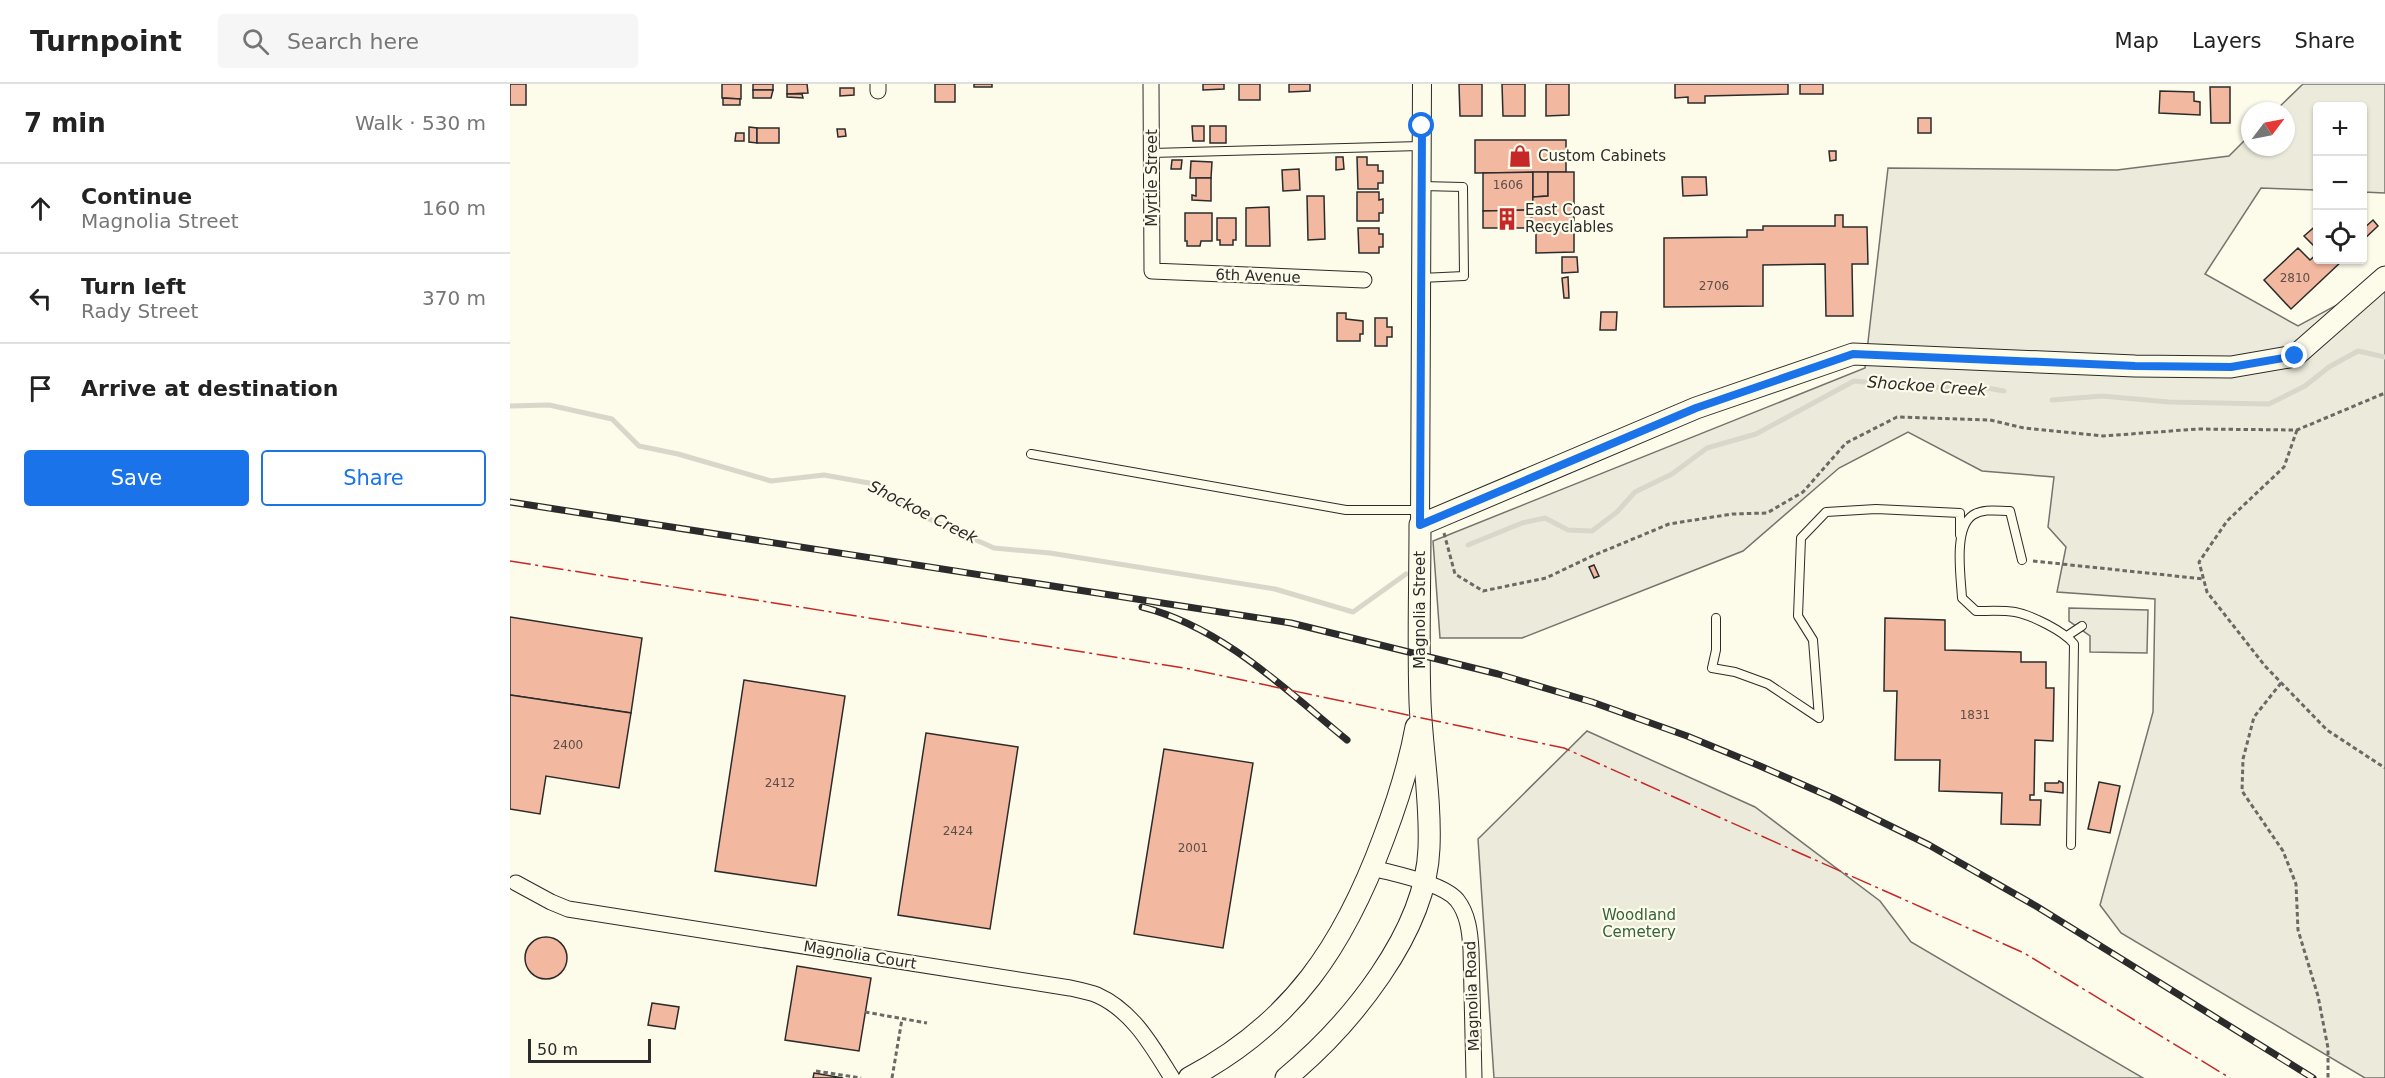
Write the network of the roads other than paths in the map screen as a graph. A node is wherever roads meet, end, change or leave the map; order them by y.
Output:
1 (1151, 84) edge
2 (1422, 84) edge
3 (1422, 146) junction
4 (1152, 153) junction
5 (1422, 186) junction
6 (1152, 272) joint
7 (2385, 277) edge
8 (1421, 278) junction
9 (1364, 280) dead end
10 (1031, 454) dead end
11 (1427, 517) junction
12 (1960, 535) junction
13 (2022, 560) road end
14 (1716, 618) dead end
15 (2082, 626) dead end
16 (2067, 636) junction
17 (1420, 703) junction
18 (2072, 845) dead end
19 (1372, 868) junction
20 (516, 883) dead end
21 (1423, 883) junction
22 (1172, 1078) edge
23 (1189, 1078) edge
24 (1286, 1078) edge
25 (1474, 1078) edge

1 - 4 street, Myrtle Street
2 - 3 street, Magnolia Street
3 - 4 lane
3 - 5 street, Magnolia Street
4 - 6 street, Myrtle Street
5 - 8 street, Magnolia Street
5 - 8 lane
6 - 9 street, 6th Avenue
7 - 11 main road
8 - 11 street, Magnolia Street
10 - 11 lane
11 - 17 main road, Magnolia Street
12 - 13 lane
12 - 14 lane
12 - 16 lane
15 - 16 lane
16 - 18 lane
17 - 19 main road, Magnolia Street
17 - 21 main road, Magnolia Street
19 - 21 street, Magnolia Road
19 - 23 main road, Magnolia Street
20 - 22 street, Magnolia Court
21 - 24 main road, Magnolia Street
21 - 25 street, Magnolia Road

